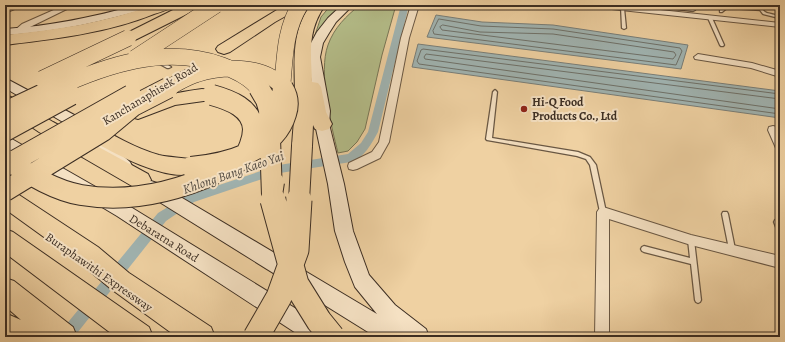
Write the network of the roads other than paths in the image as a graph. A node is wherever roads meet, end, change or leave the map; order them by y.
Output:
1 (20, 5) edge
2 (71, 5) edge
3 (149, 5) edge
4 (162, 5) edge
5 (166, 5) edge
6 (194, 5) edge
7 (295, 5) edge
8 (300, 5) edge
9 (318, 5) edge
10 (348, 5) edge
11 (415, 5) edge
12 (593, 5) edge
13 (218, 6) edge
14 (647, 7) edge
15 (759, 7) edge
16 (622, 8) junction
17 (693, 10) dead end
18 (5, 11) edge
19 (721, 11) dead end
20 (775, 16) dead end
21 (710, 18) junction
22 (780, 25) edge
23 (624, 28) dead end
24 (5, 32) edge
25 (9, 36) edge
26 (302, 42) junction
27 (722, 45) dead end
28 (163, 46) dead end
29 (218, 49) junction
30 (152, 54) dead end
31 (698, 57) dead end
32 (169, 67) dead end
33 (780, 74) edge
34 (5, 82) edge
35 (495, 92) dead end
36 (5, 96) edge
37 (5, 101) edge
38 (5, 112) edge
39 (73, 121) junction
40 (322, 124) junction
41 (773, 130) dead end
42 (5, 131) edge
43 (103, 131) junction
44 (5, 142) edge
45 (780, 145) edge
46 (5, 159) edge
47 (5, 166) edge
48 (353, 166) dead end
49 (140, 180) junction
50 (5, 181) edge
51 (5, 192) edge
52 (272, 195) junction
53 (5, 197) edge
54 (5, 207) edge
55 (603, 212) junction
56 (725, 214) dead end
57 (777, 222) dead end
58 (780, 230) edge
59 (5, 239) edge
60 (692, 240) junction
61 (644, 249) dead end
62 (732, 249) junction
63 (5, 251) edge
64 (694, 262) junction
65 (780, 262) edge
66 (296, 284) junction
67 (5, 290) edge
68 (698, 300) dead end
69 (5, 327) edge
70 (15, 337) edge
71 (28, 337) edge
72 (63, 337) edge
73 (119, 337) edge
74 (139, 337) edge
75 (193, 337) edge
76 (202, 337) edge
77 (256, 337) edge
78 (313, 337) edge
79 (322, 337) edge
80 (332, 337) edge
81 (395, 337) edge
82 (418, 337) edge
83 (602, 337) edge

1 - 18 street
2 - 25 street
3 - 25 main road
4 - 25 highway
5 - 25 highway
6 - 36 highway, bridge
7 - 29 highway, Kanchanaphisek Road
8 - 52 highway, bridge
9 - 26 highway
10 - 40 main road
11 - 48 street
12 - 16 street
13 - 28 lane
13 - 42 highway, bridge
14 - 16 street
14 - 17 lane
14 - 21 street
15 - 19 lane
15 - 20 lane
16 - 23 lane
21 - 22 street
21 - 27 lane
24 - 25 main road
26 - 40 highway
26 - 77 highway, bridge
29 - 47 highway, bridge
29 - 50 highway, Kanchanaphisek Road, bridge
30 - 32 lane
31 - 33 street
34 - 39 main road
35 - 55 lane
37 - 49 highway
38 - 52 highway, bridge
39 - 43 highway, bridge
39 - 49 main road
40 - 82 main road
41 - 45 street
43 - 46 highway, bridge
43 - 51 highway, bridge
44 - 79 main road, Debaratna Road
49 - 81 main road
52 - 66 highway, bridge
53 - 76 highway
54 - 75 highway, Buraphawithi Expressway
55 - 60 street
55 - 83 street
56 - 62 lane
57 - 58 lane
59 - 74 highway
60 - 62 street
60 - 64 lane
61 - 64 lane
62 - 65 street
63 - 73 highway
64 - 68 lane
66 - 78 highway
66 - 80 highway, bridge
67 - 72 highway
69 - 70 main road
69 - 71 highway

